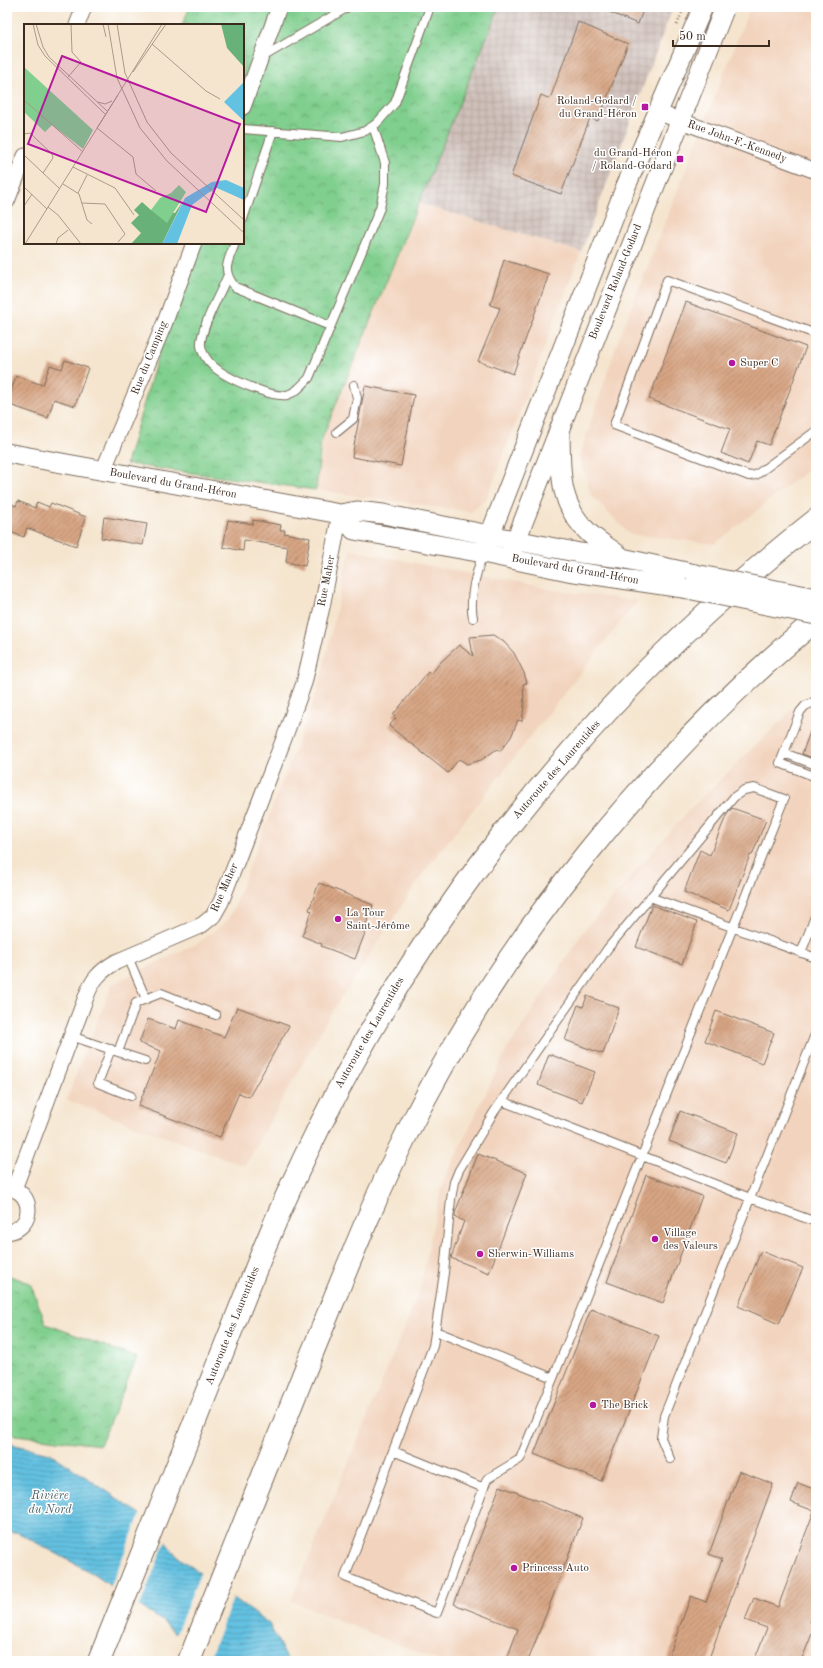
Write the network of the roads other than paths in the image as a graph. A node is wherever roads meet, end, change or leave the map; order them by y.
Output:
1 (84, 7) edge
2 (279, 7) edge
3 (348, 7) edge
4 (430, 7) edge
5 (703, 7) edge
6 (725, 7) edge
7 (77, 24) edge
8 (261, 58) junction
9 (244, 104) edge
10 (657, 112) junction
11 (680, 121) junction
12 (373, 126) junction
13 (244, 128) edge
14 (273, 131) junction
15 (24, 158) edge
16 (816, 171) edge
17 (7, 201) edge
18 (244, 216) edge
19 (194, 244) edge
20 (235, 244) edge
21 (227, 277) junction
22 (330, 326) junction
23 (816, 334) edge
24 (354, 385) dead end
25 (560, 424) junction
26 (816, 430) edge
27 (337, 432) dead end
28 (7, 454) edge
29 (103, 472) junction
30 (340, 514) junction
31 (816, 520) edge
32 (490, 534) junction
33 (515, 540) junction
34 (483, 553) junction
35 (509, 558) junction
36 (622, 558) junction
37 (689, 581) junction
38 (816, 598) edge
39 (816, 615) edge
40 (473, 618) dead end
41 (816, 620) edge
42 (816, 701) edge
43 (784, 753) junction
44 (816, 765) edge
45 (816, 777) edge
46 (650, 897) junction
47 (816, 914) edge
48 (732, 928) junction
49 (801, 953) junction
50 (128, 957) junction
51 (816, 958) edge
52 (146, 999) junction
53 (216, 1015) dead end
54 (816, 1032) edge
55 (71, 1036) junction
56 (114, 1050) junction
57 (145, 1061) dead end
58 (131, 1096) dead end
59 (502, 1101) junction
60 (642, 1156) junction
61 (10, 1188) edge
62 (750, 1198) junction
63 (816, 1222) edge
64 (7, 1232) edge
65 (435, 1331) junction
66 (553, 1378) junction
67 (393, 1451) junction
68 (670, 1459) dead end
69 (484, 1488) junction
70 (99, 1661) edge
71 (189, 1661) edge

1 - 7 street
2 - 8 street
3 - 8 lane
4 - 12 lane
5 - 10 street
6 - 11 street, Boulevard Roland-Godard
8 - 9 street
10 - 11 street, Rue John-F.-Kennedy
10 - 32 street
11 - 16 street, Rue John-F.-Kennedy
11 - 25 street, Boulevard Roland-Godard
12 - 14 lane
12 - 22 lane
13 - 14 lane
14 - 18 lane
15 - 17 street
19 - 29 street, Rue du Camping
20 - 21 lane
21 - 22 lane
21 - 22 lane
23 - 26 lane
24 - 27 lane
25 - 33 street, Boulevard Roland-Godard
25 - 36 street
28 - 29 street, Boulevard du Grand-Héron
29 - 30 street, Boulevard du Grand-Héron
30 - 32 street, Boulevard du Grand-Héron
30 - 34 street, Boulevard du Grand-Héron
30 - 50 street, Rue Maher
31 - 70 highway, Autoroute des Laurentides
32 - 33 street, Boulevard du Grand-Héron
32 - 34 street
33 - 35 street, Boulevard Roland-Godard
33 - 36 street, Boulevard du Grand-Héron
34 - 35 street, Boulevard du Grand-Héron
34 - 40 lane
35 - 37 street, Boulevard du Grand-Héron
36 - 37 street, Boulevard du Grand-Héron
37 - 38 street, Boulevard du Grand-Héron, bridge
37 - 39 street, Boulevard du Grand-Héron, bridge
41 - 71 highway
42 - 43 lane
43 - 44 lane
43 - 45 lane
46 - 48 lane
46 - 48 lane
46 - 59 lane
47 - 49 lane
48 - 49 lane
48 - 60 lane
49 - 51 lane
50 - 52 lane
50 - 55 street, Rue Maher
52 - 53 lane
52 - 56 lane
54 - 62 lane
55 - 56 lane
55 - 61 street, Rue Maher
56 - 57 lane
56 - 58 lane
59 - 60 lane
59 - 65 lane
60 - 62 lane
60 - 66 lane
61 - 64 street, Rue Maher
62 - 63 lane
62 - 68 lane
65 - 66 lane
65 - 67 lane
66 - 69 lane
67 - 69 lane
67 - 69 lane

